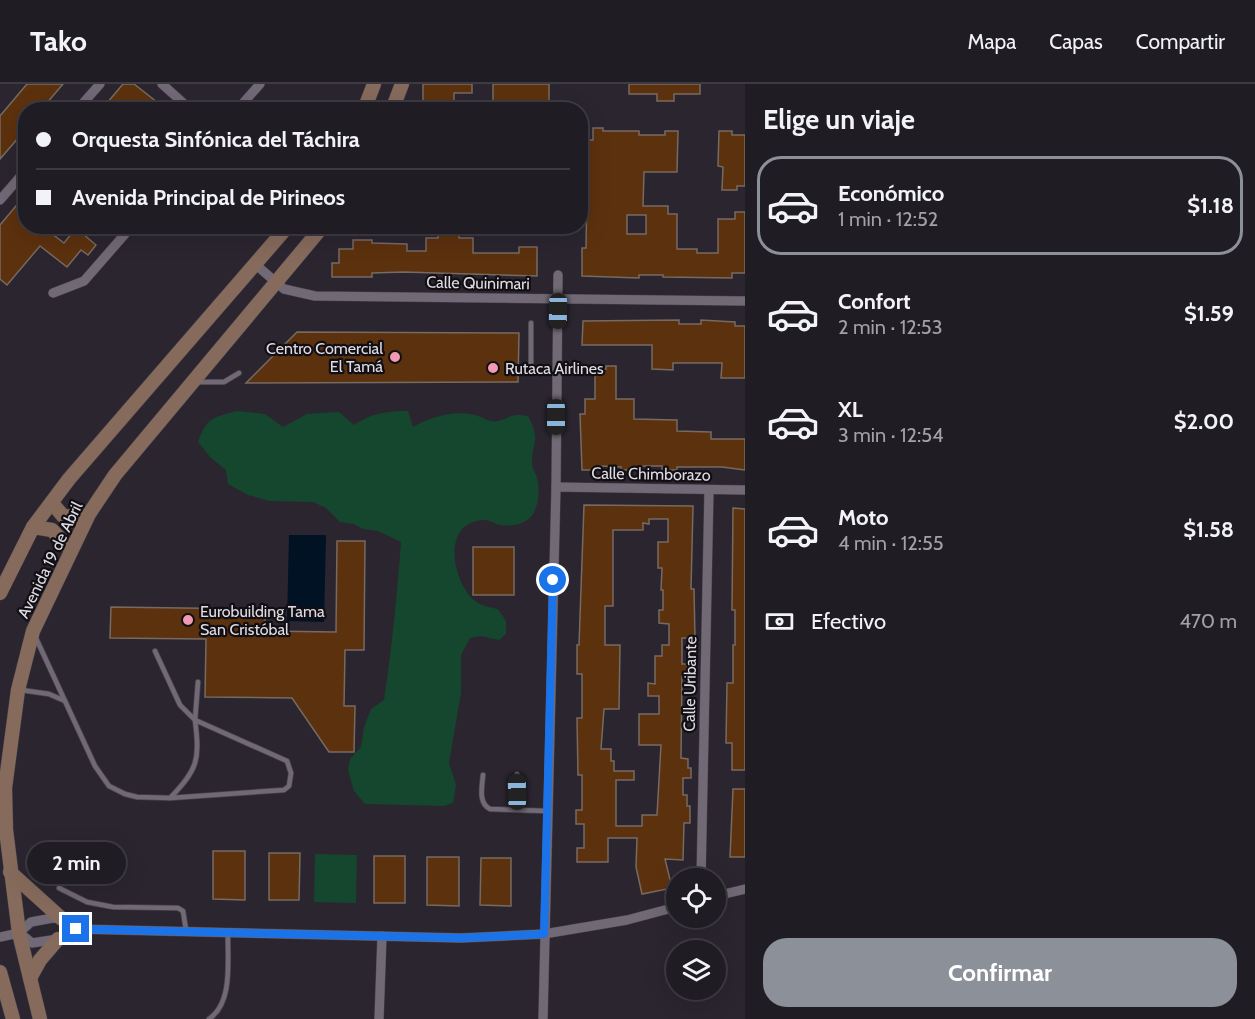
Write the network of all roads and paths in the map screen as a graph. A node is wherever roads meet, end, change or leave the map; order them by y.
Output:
1 (100, 84) edge
2 (162, 84) edge
3 (260, 84) edge
4 (374, 84) edge
5 (402, 84) edge
6 (84, 102) edge
7 (181, 102) edge
8 (244, 102) edge
9 (367, 102) edge
10 (395, 102) edge
11 (18, 179) edge
12 (0, 200) edge
13 (125, 234) edge
14 (281, 234) edge
15 (316, 234) edge
16 (256, 265) junction
17 (558, 275) dead end
18 (277, 282) junction
19 (52, 292) dead end
20 (558, 299) junction
21 (745, 300) edge
22 (531, 323) dead end
23 (531, 368) dead end
24 (239, 373) dead end
25 (192, 382) junction
26 (556, 487) junction
27 (709, 490) junction
28 (745, 490) edge
29 (52, 502) junction
30 (86, 518) junction
31 (33, 527) junction
32 (70, 550) junction
33 (0, 593) edge
34 (33, 631) junction
35 (156, 651) dead end
36 (198, 682) dead end
37 (18, 690) junction
38 (65, 701) junction
39 (195, 720) junction
40 (517, 774) dead end
41 (483, 775) dead end
42 (170, 798) junction
43 (517, 810) junction
44 (546, 811) junction
45 (3, 840) edge
46 (701, 868) edge
47 (10, 872) junction
48 (59, 888) dead end
49 (745, 889) edge
50 (726, 894) edge
51 (666, 910) edge
52 (62, 919) junction
53 (76, 929) junction
54 (186, 930) junction
55 (228, 932) junction
56 (19, 933) junction
57 (544, 934) junction
58 (382, 936) junction
59 (0, 937) edge
60 (58, 939) junction
61 (0, 972) edge
62 (30, 978) junction
63 (13, 1019) edge
64 (40, 1019) edge
65 (208, 1019) edge
66 (379, 1019) edge
67 (543, 1019) edge

1 - 6 street
2 - 7 street
3 - 8 street
4 - 9 main road
5 - 10 main road
11 - 12 street
13 - 19 street
14 - 16 main road, Avenida 19 de Abril
15 - 18 main road, Avenida 19 de Abril
16 - 18 street, Calle Quinimari
16 - 29 main road, Avenida 19 de Abril
17 - 20 street
18 - 20 street, Calle Quinimari
18 - 25 main road, Avenida 19 de Abril
20 - 21 street, Calle Quinimari
20 - 26 street
22 - 23 lane
24 - 25 lane
25 - 30 main road, Avenida 19 de Abril
26 - 27 street, Calle Chimborazo
26 - 44 street
27 - 28 street, Calle Chimborazo
27 - 46 street, Calle Uribante
29 - 30 main road
29 - 31 main road, Avenida 19 de Abril
30 - 32 main road, Avenida 19 de Abril
31 - 32 main road
31 - 33 main road, Avenida 19 de Abril
32 - 34 main road, Avenida 19 de Abril
34 - 37 main road, Avenida 19 de Abril
34 - 38 lane
35 - 39 lane
36 - 39 lane
37 - 38 lane
37 - 45 main road, Avenida 19 de Abril
38 - 42 lane
39 - 42 lane
39 - 42 lane
40 - 43 lane
41 - 43 lane
43 - 44 lane
44 - 57 street
45 - 47 main road, Avenida 19 de Abril
47 - 52 main road
47 - 56 main road, Avenida 19 de Abril
48 - 54 lane
49 - 50 street
51 - 57 street
52 - 53 street
52 - 56 street
53 - 54 street
53 - 60 street
54 - 55 street
55 - 58 street
55 - 65 lane
56 - 59 street
56 - 60 street
56 - 62 main road, Avenida 19 de Abril
57 - 58 street
57 - 67 street
58 - 66 street
60 - 62 main road
61 - 63 main road
62 - 64 main road, Avenida 19 de Abril

